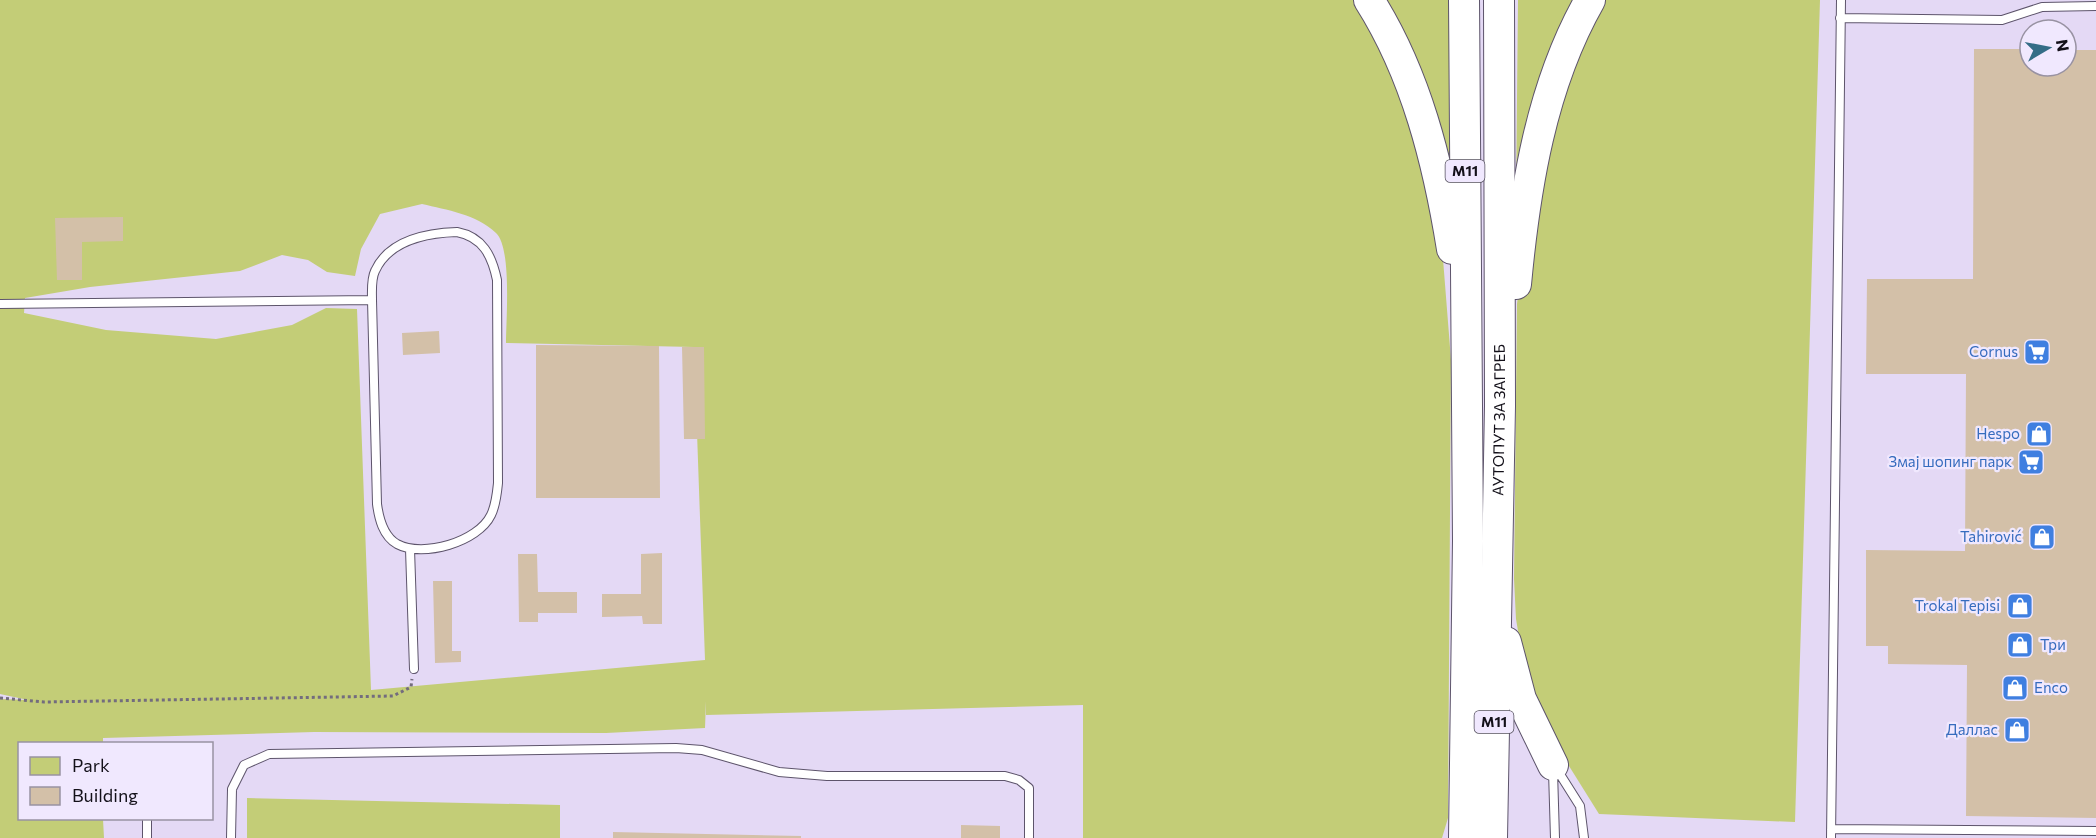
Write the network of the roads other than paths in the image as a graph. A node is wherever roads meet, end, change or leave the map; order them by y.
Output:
1 (1369, 0) edge
2 (1464, 0) edge
3 (1498, 0) edge
4 (1590, 0) edge
5 (1841, 0) edge
6 (2096, 6) edge
7 (1840, 18) junction
8 (372, 300) junction
9 (0, 304) edge
10 (1467, 343) junction
11 (1500, 406) junction
12 (410, 549) junction
13 (1496, 605) junction
14 (414, 669) road end
15 (1466, 761) junction
16 (1553, 765) junction
17 (147, 820) edge
18 (2096, 831) edge
19 (1831, 833) edge
20 (147, 838) edge
21 (231, 838) edge
22 (1029, 838) edge
23 (1447, 838) edge
24 (1464, 838) edge
25 (1492, 838) edge
26 (1555, 838) edge
27 (1584, 838) edge

1 - 10 highway
2 - 10 highway, АУТОПУТ ЗА ЗАГРЕБ / M11
3 - 11 highway, АУТОПУТ ЗА ЗАГРЕБ / M11
4 - 11 highway
5 - 7 lane
6 - 7 lane
7 - 19 lane
8 - 9 lane
8 - 12 lane
8 - 12 lane
10 - 15 highway, АУТОПУТ ЗА ЗАГРЕБ / M11
11 - 13 highway, АУТОПУТ ЗА ЗАГРЕБ / M11
12 - 14 lane
13 - 16 highway
13 - 25 highway, АУТОПУТ ЗА ЗАГРЕБ / M11
15 - 23 highway
15 - 24 highway, АУТОПУТ ЗА ЗАГРЕБ / M11
16 - 26 lane
16 - 27 lane
17 - 20 lane
18 - 19 lane
21 - 22 lane

